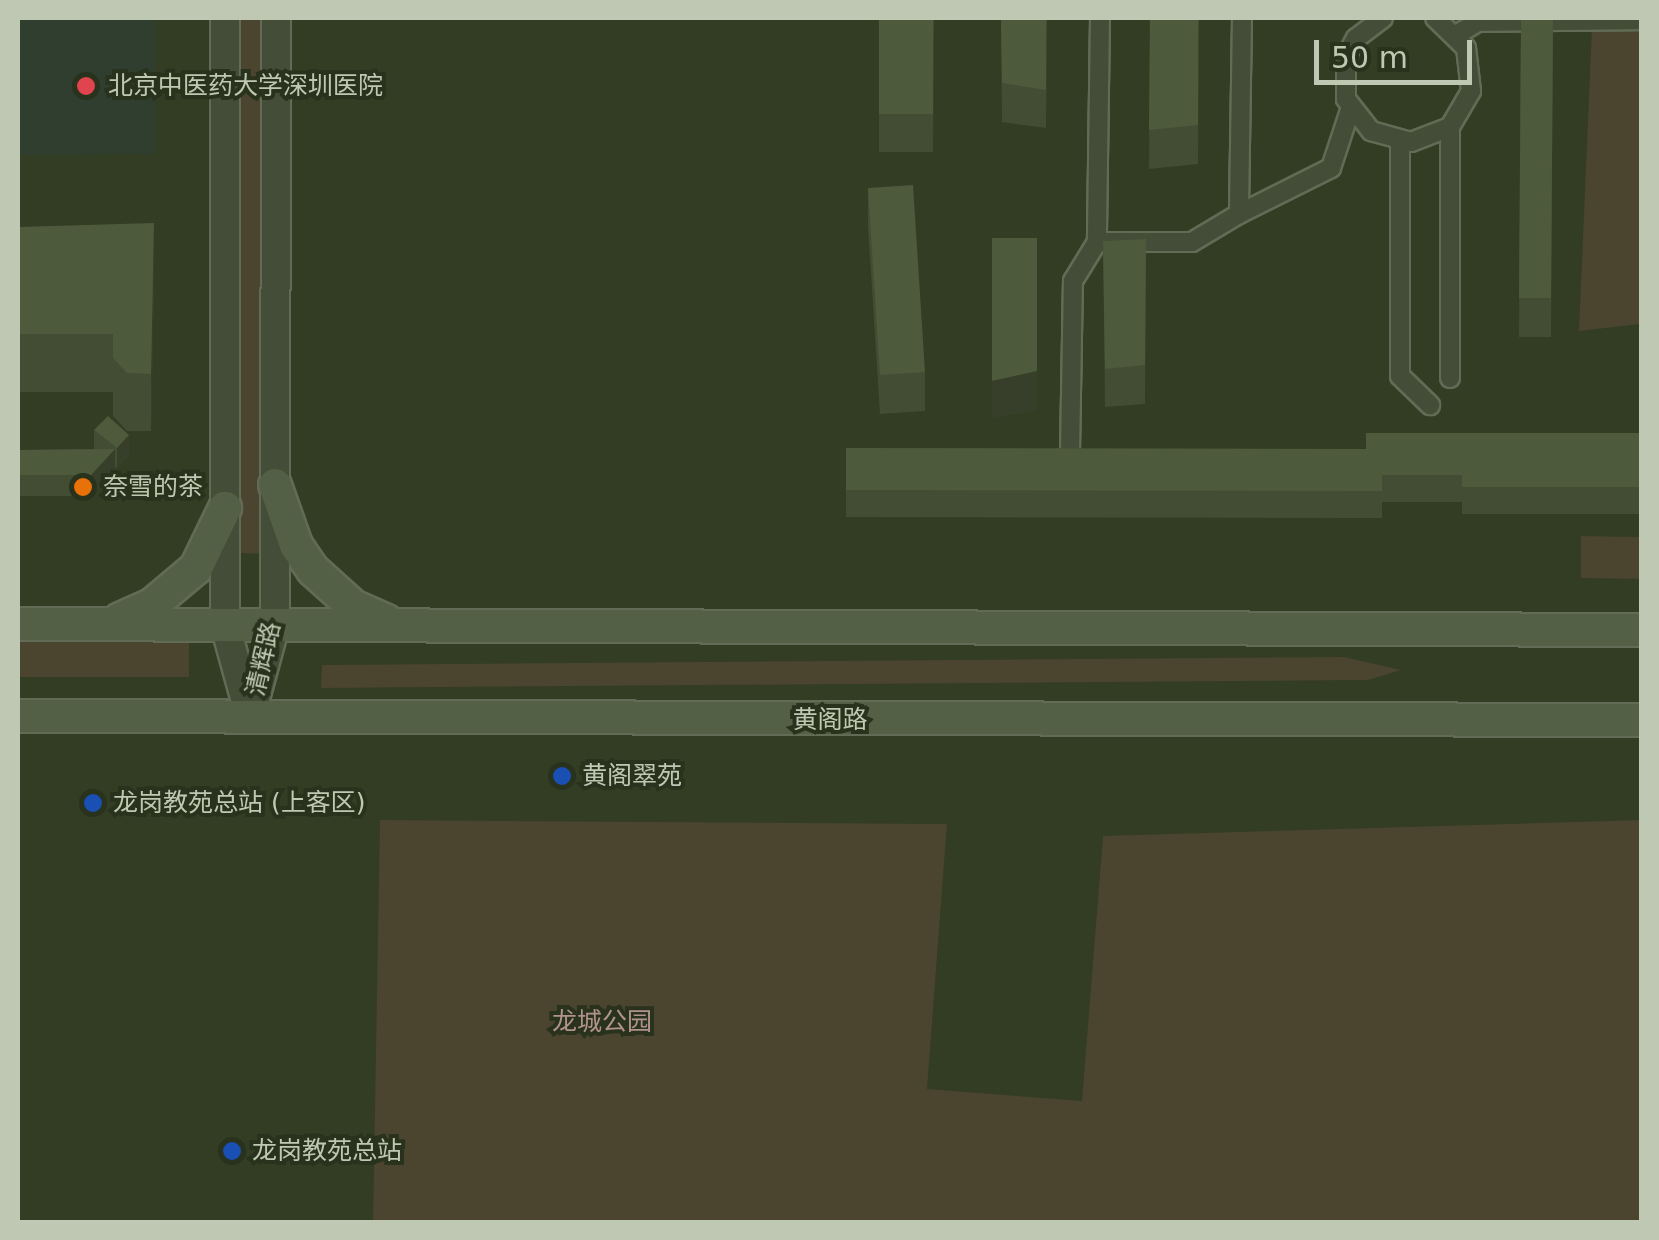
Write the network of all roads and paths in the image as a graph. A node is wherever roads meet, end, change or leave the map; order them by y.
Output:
1 (225, 18) edge
2 (276, 18) edge
3 (1100, 18) edge
4 (1242, 18) edge
5 (1383, 18) edge
6 (1435, 18) edge
7 (1642, 20) edge
8 (1456, 36) junction
9 (1351, 107) junction
10 (1450, 127) junction
11 (1400, 141) junction
12 (1239, 214) junction
13 (1097, 242) junction
14 (1450, 378) dead end
15 (1430, 405) dead end
16 (1070, 451) edge
17 (275, 485) junction
18 (225, 508) junction
19 (18, 624) edge
20 (96, 624) junction
21 (225, 625) junction
22 (275, 625) junction
23 (400, 625) junction
24 (1642, 630) edge
25 (18, 716) edge
26 (250, 717) junction
27 (1642, 720) edge

1 - 18 street, 清辉路
2 - 17 street, 清辉路
3 - 13 street
4 - 12 street
5 - 9 street
6 - 8 street
7 - 8 street
8 - 10 street
9 - 11 street
9 - 12 street
10 - 11 street
10 - 14 street
11 - 15 street
12 - 13 street
13 - 16 street
17 - 22 street, 清辉路
17 - 23 main road
18 - 20 main road
18 - 21 street, 清辉路
19 - 20 main road
20 - 21 main road
21 - 22 main road
21 - 26 street, 清辉路
22 - 23 main road
22 - 26 street, 清辉路
23 - 24 main road
25 - 26 main road, 黄阁路
26 - 27 main road, 黄阁路

